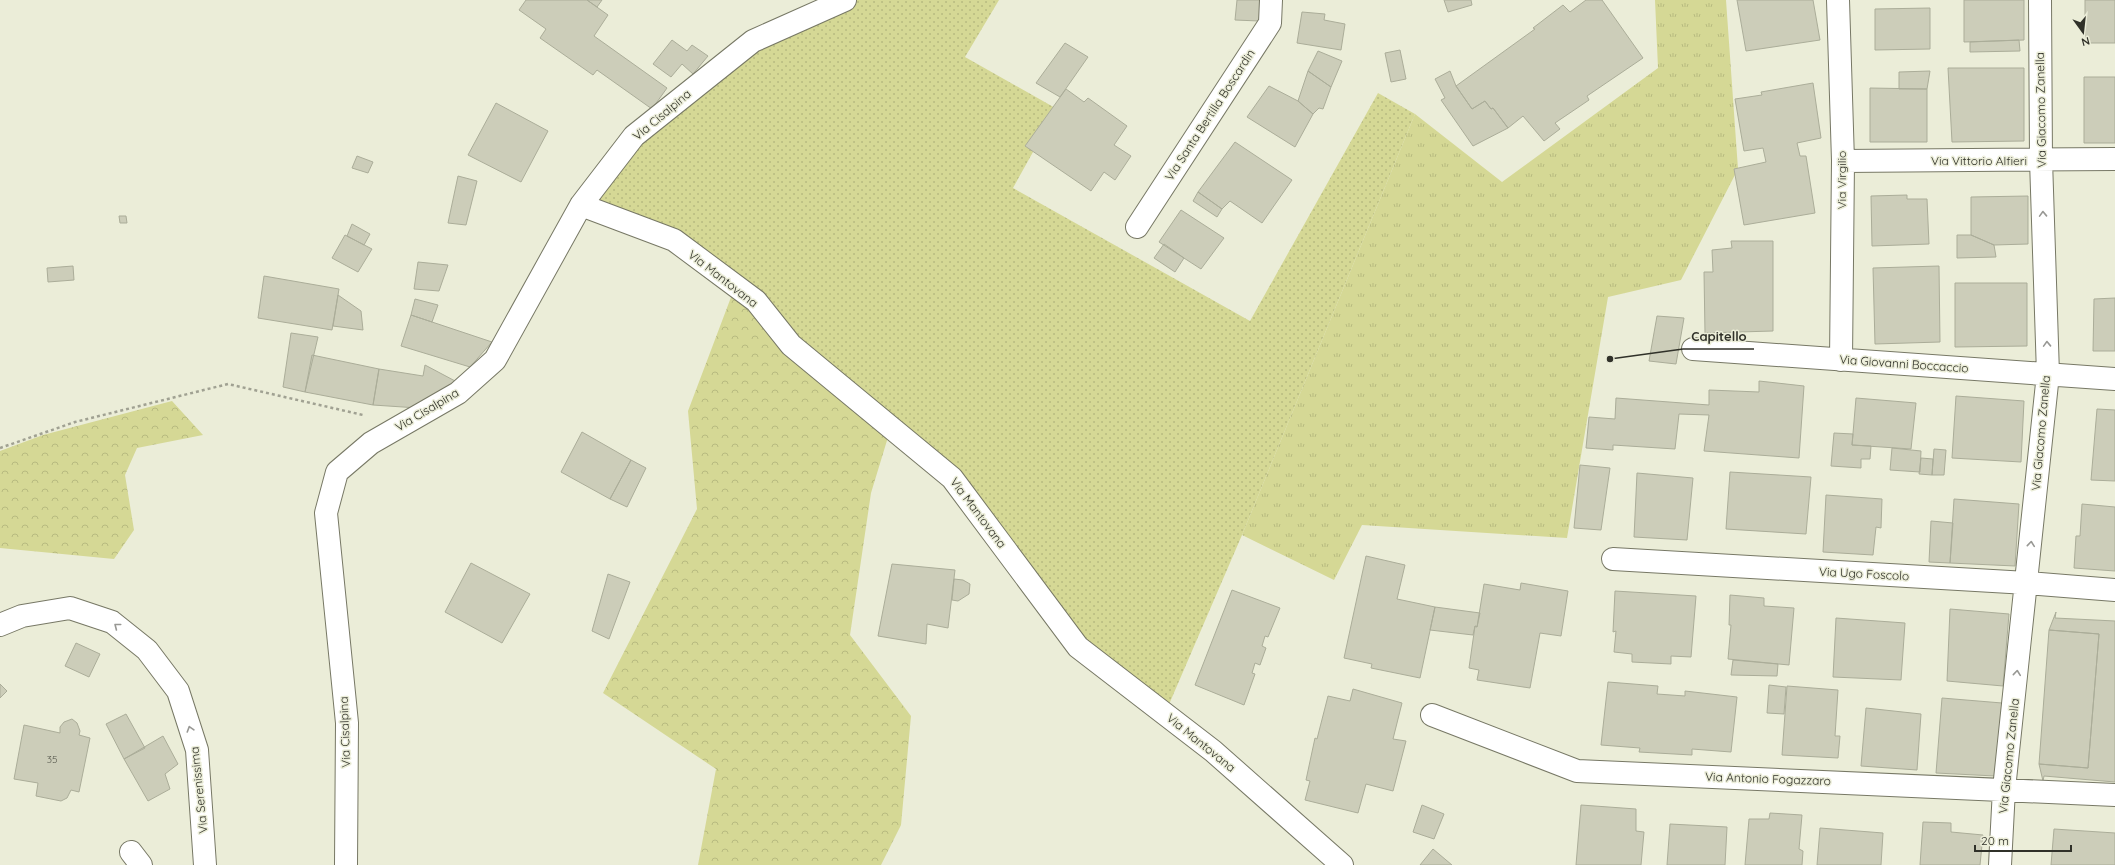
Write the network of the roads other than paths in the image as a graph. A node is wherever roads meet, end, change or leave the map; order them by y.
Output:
1 (845, 0) edge
2 (1271, 0) edge
3 (1838, 0) edge
4 (2040, 0) edge
5 (2115, 159) edge
6 (2041, 160) junction
7 (1843, 161) junction
8 (581, 205) junction
9 (1137, 227) dead end
10 (1693, 349) dead end
11 (1841, 360) junction
12 (2048, 374) junction
13 (2115, 379) edge
14 (1613, 559) dead end
15 (2027, 583) junction
16 (2115, 590) edge
17 (0, 625) edge
18 (1432, 715) dead end
19 (2004, 789) junction
20 (2115, 795) edge
21 (206, 865) edge
22 (346, 865) edge
23 (1342, 865) edge
24 (2000, 865) edge

1 - 8 street, Via Cisalpina
2 - 9 street, Via Santa Bertilla Boscardin
3 - 7 street, Via Virgilio
4 - 6 street, Via Giacomo Zanella
5 - 6 street, Via Vittorio Alfieri
6 - 7 street, Via Vittorio Alfieri
12 -> 6 street, Via Giacomo Zanella
7 - 11 street, Via Virgilio
8 - 22 street, Via Cisalpina
8 - 23 street, Via Mantovana
10 - 11 street, Via Giovanni Boccaccio
11 - 12 street, Via Giovanni Boccaccio
12 - 13 street, Via Giovanni Boccaccio
15 -> 12 street, Via Giacomo Zanella
14 - 15 street, Via Ugo Foscolo
15 - 16 street, Via Ugo Foscolo
19 -> 15 street, Via Giacomo Zanella
21 -> 17 street, Via Serenissima
18 - 19 street, Via Antonio Fogazzaro
19 - 20 street, Via Antonio Fogazzaro
19 - 24 street, Via Giacomo Zanella

